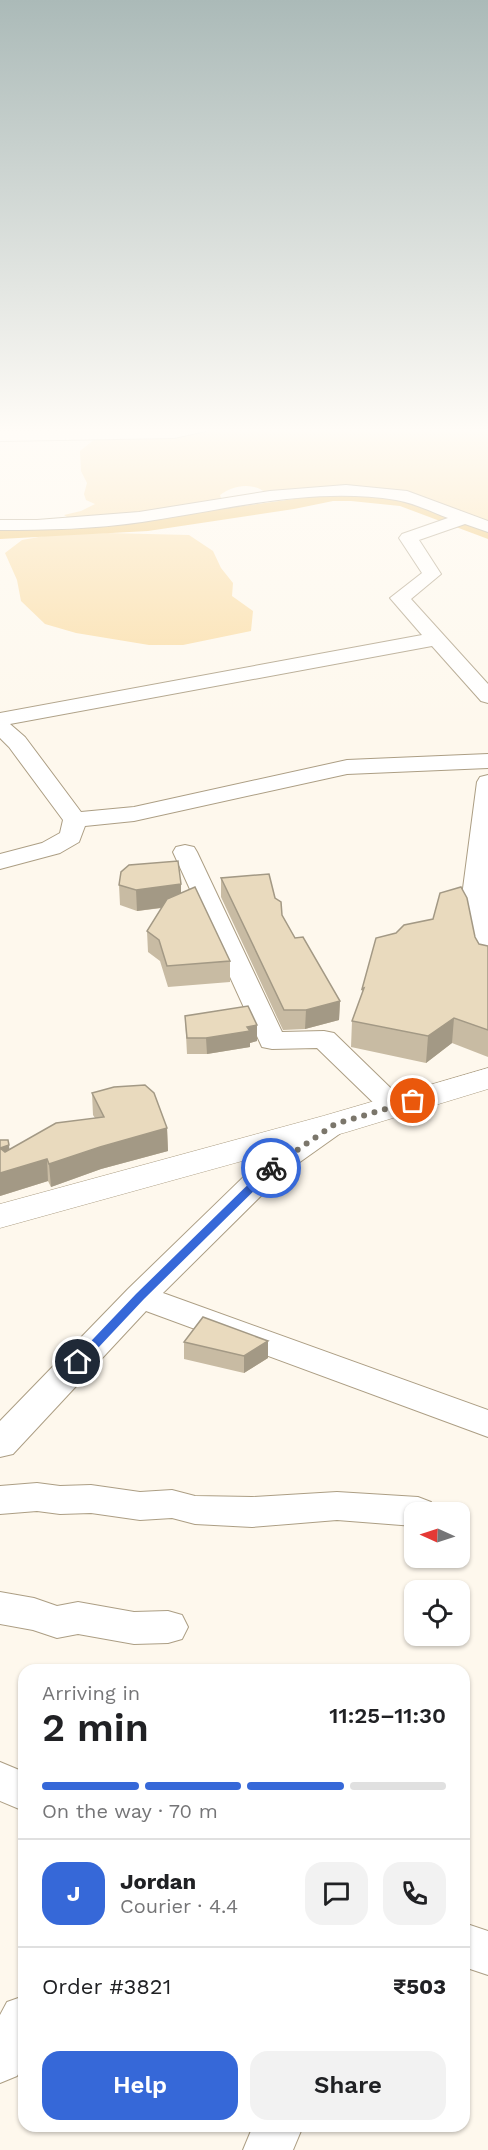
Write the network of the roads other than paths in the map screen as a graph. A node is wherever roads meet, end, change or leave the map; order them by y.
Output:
1 (437, 528) edge
2 (435, 639) junction
3 (488, 697) edge
4 (0, 719) edge
5 (0, 726) edge
6 (488, 761) edge
7 (488, 782) edge
8 (75, 820) junction
9 (185, 852) dead end
10 (0, 862) edge
11 (488, 962) edge
12 (488, 1078) edge
13 (394, 1107) junction
14 (335, 1124) junction
15 (0, 1216) edge
16 (140, 1297) junction
17 (488, 1424) edge
18 (0, 1444) edge
19 (0, 1500) edge
20 (404, 1511) edge
21 (0, 1608) edge
22 (168, 1627) dead end
23 (0, 1781) edge
24 (18, 1789) edge
25 (470, 1947) edge
26 (488, 1953) edge
27 (18, 2029) edge
28 (0, 2058) edge
29 (276, 2132) edge
30 (268, 2150) edge

1 - 2 street
2 - 3 street
2 - 4 street
5 - 8 street
6 - 8 street
7 - 11 street
8 - 10 street
9 - 13 street
12 - 13 main road
13 - 14 main road
14 - 15 main road
14 - 16 street
16 - 17 street
16 - 18 street
19 - 20 street
21 - 22 street
23 - 24 street
25 - 26 street
27 - 28 street
29 - 30 street

